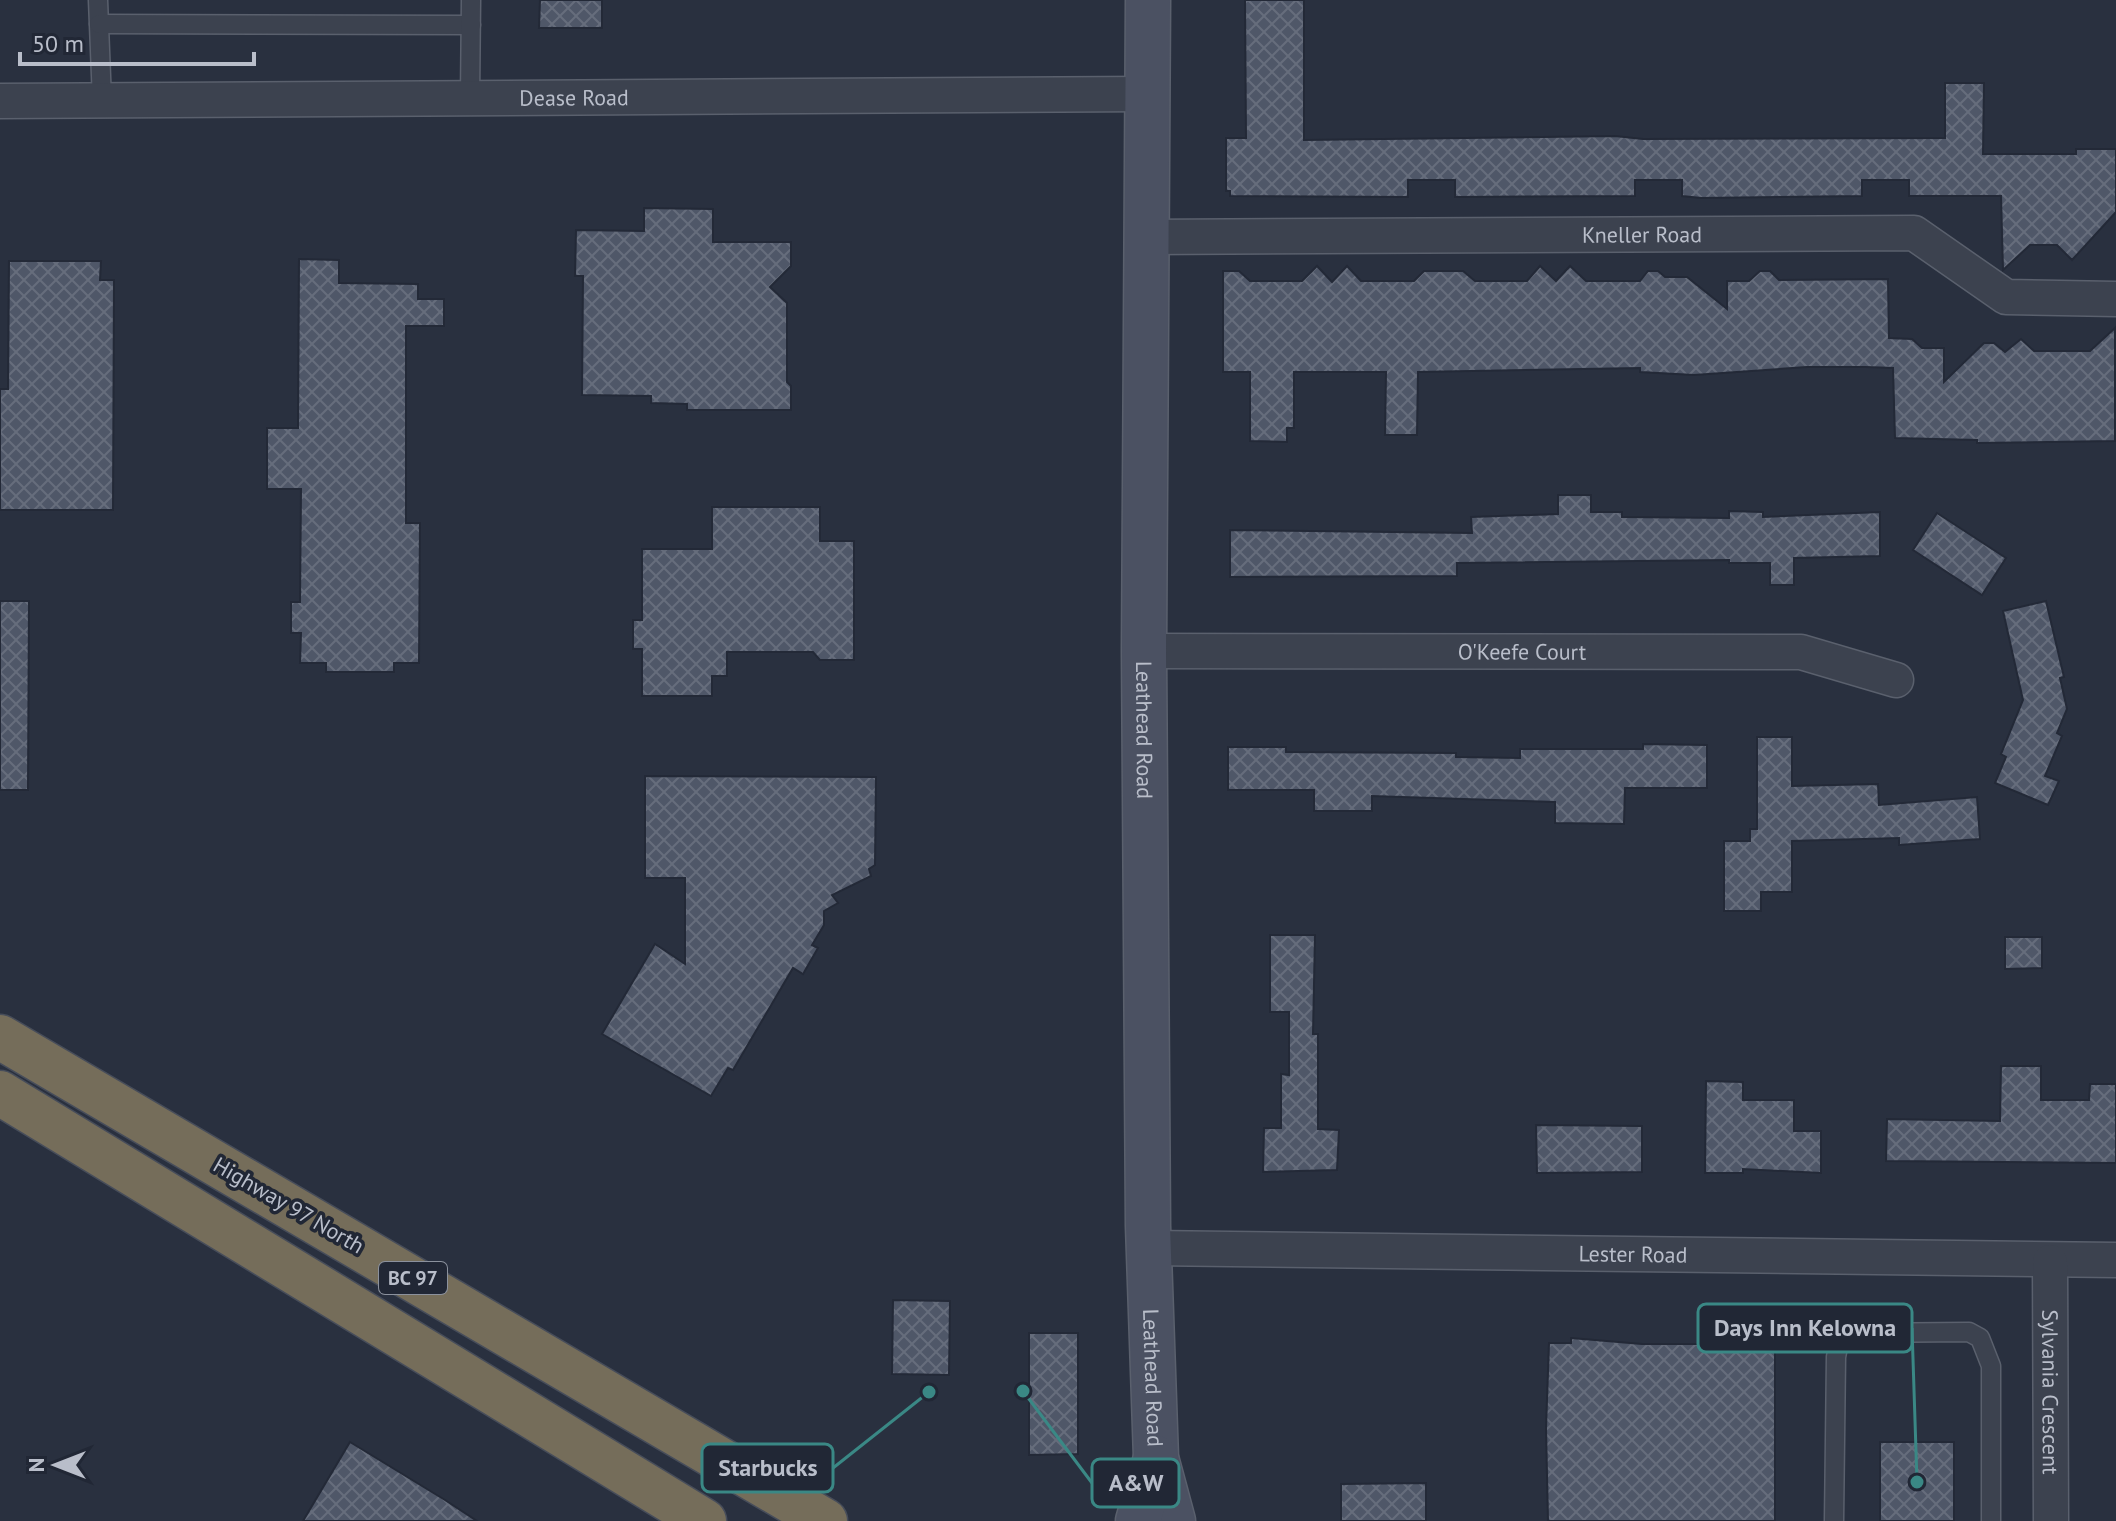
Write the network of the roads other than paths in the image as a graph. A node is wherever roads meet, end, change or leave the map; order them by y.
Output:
1 (98, 0) edge
2 (471, 0) edge
3 (1148, 0) edge
4 (99, 24) junction
5 (471, 25) junction
6 (1147, 94) junction
7 (470, 98) junction
8 (0, 101) edge
9 (102, 101) junction
10 (1146, 237) junction
11 (2116, 299) edge
12 (1144, 651) junction
13 (1896, 680) dead end
14 (0, 1037) edge
15 (0, 1093) edge
16 (1149, 1248) junction
17 (2116, 1260) edge
18 (2050, 1262) junction
19 (1156, 1458) junction
20 (704, 1521) edge
21 (825, 1521) edge
22 (1138, 1521) edge
23 (1173, 1521) edge
24 (1834, 1521) edge
25 (1991, 1521) edge
26 (2051, 1521) edge

1 - 4 lane
2 - 5 lane
3 - 6 street, Leathead Road
4 - 5 lane
4 - 9 lane
5 - 7 lane
6 - 7 street, Dease Road
6 - 10 street, Leathead Road
7 - 9 street, Dease Road
8 - 9 street, Dease Road
10 - 11 street, Kneller Road
10 - 12 street, Leathead Road
12 - 13 street, O'Keefe Court
12 - 16 street, Leathead Road
14 - 21 highway, Highway 97 North / BC 97
15 - 20 highway, BC 97
16 - 18 street, Lester Road
16 - 19 street, Leathead Road
17 - 18 street, Lester Road
18 - 26 street, Sylvania Crescent
19 - 22 street, Leathead Road
19 - 23 street, Leathead Road
24 - 25 lane

